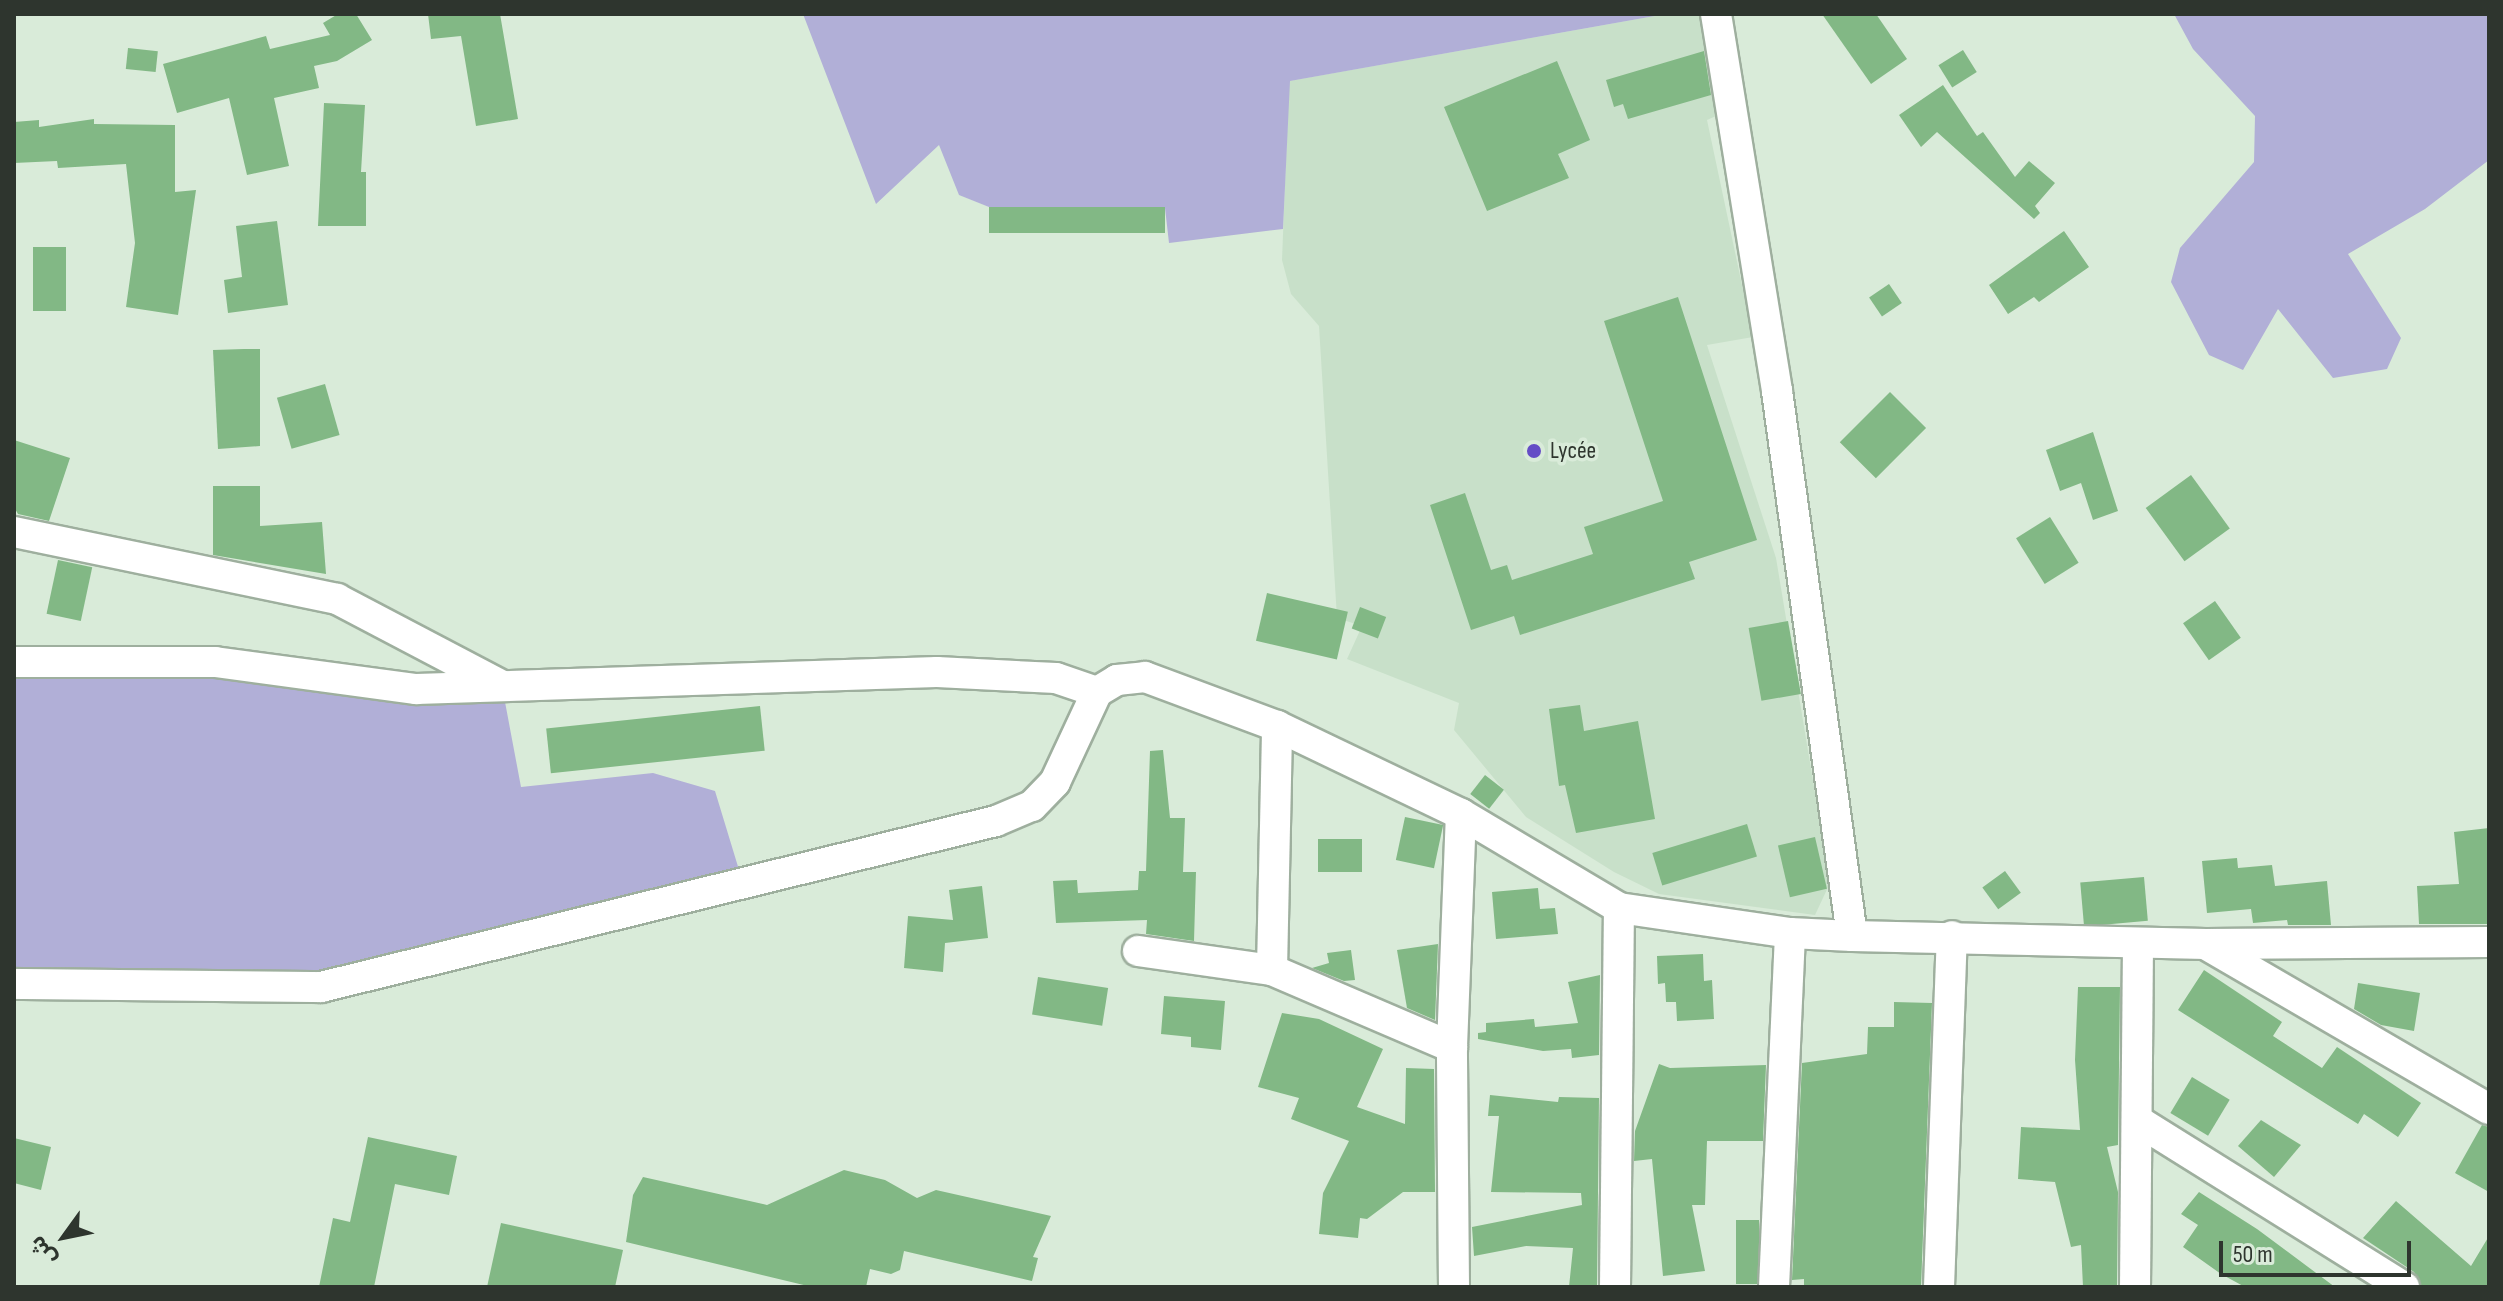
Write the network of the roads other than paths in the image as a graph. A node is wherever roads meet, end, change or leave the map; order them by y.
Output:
1 (1716, 14) edge
2 (14, 532) edge
3 (14, 662) edge
4 (502, 686) junction
5 (1097, 692) junction
6 (1277, 726) junction
7 (1461, 814) junction
8 (1619, 908) junction
9 (1790, 933) junction
10 (1852, 936) junction
11 (1952, 936) junction
12 (2489, 942) edge
13 (2138, 943) junction
14 (2206, 944) junction
15 (1138, 951) dead end
16 (1272, 970) junction
17 (14, 984) edge
18 (1452, 1047) junction
19 (2489, 1109) edge
20 (2138, 1121) junction
21 (1454, 1287) edge
22 (1615, 1287) edge
23 (1774, 1287) edge
24 (1939, 1287) edge
25 (2135, 1287) edge
26 (2404, 1287) edge

1 - 10 street
2 - 4 street
3 - 4 street
4 - 5 street
5 - 6 street
5 - 17 street
6 - 7 street
6 - 16 street
7 - 8 street
7 - 18 street
8 - 9 street
8 - 22 street
9 - 10 street
9 - 23 street
10 - 11 street
11 - 13 street
11 - 24 street
12 - 14 street
13 - 14 street
13 - 20 street
14 - 19 street
15 - 16 street
16 - 18 street
18 - 21 street
20 - 25 street
20 - 26 street

